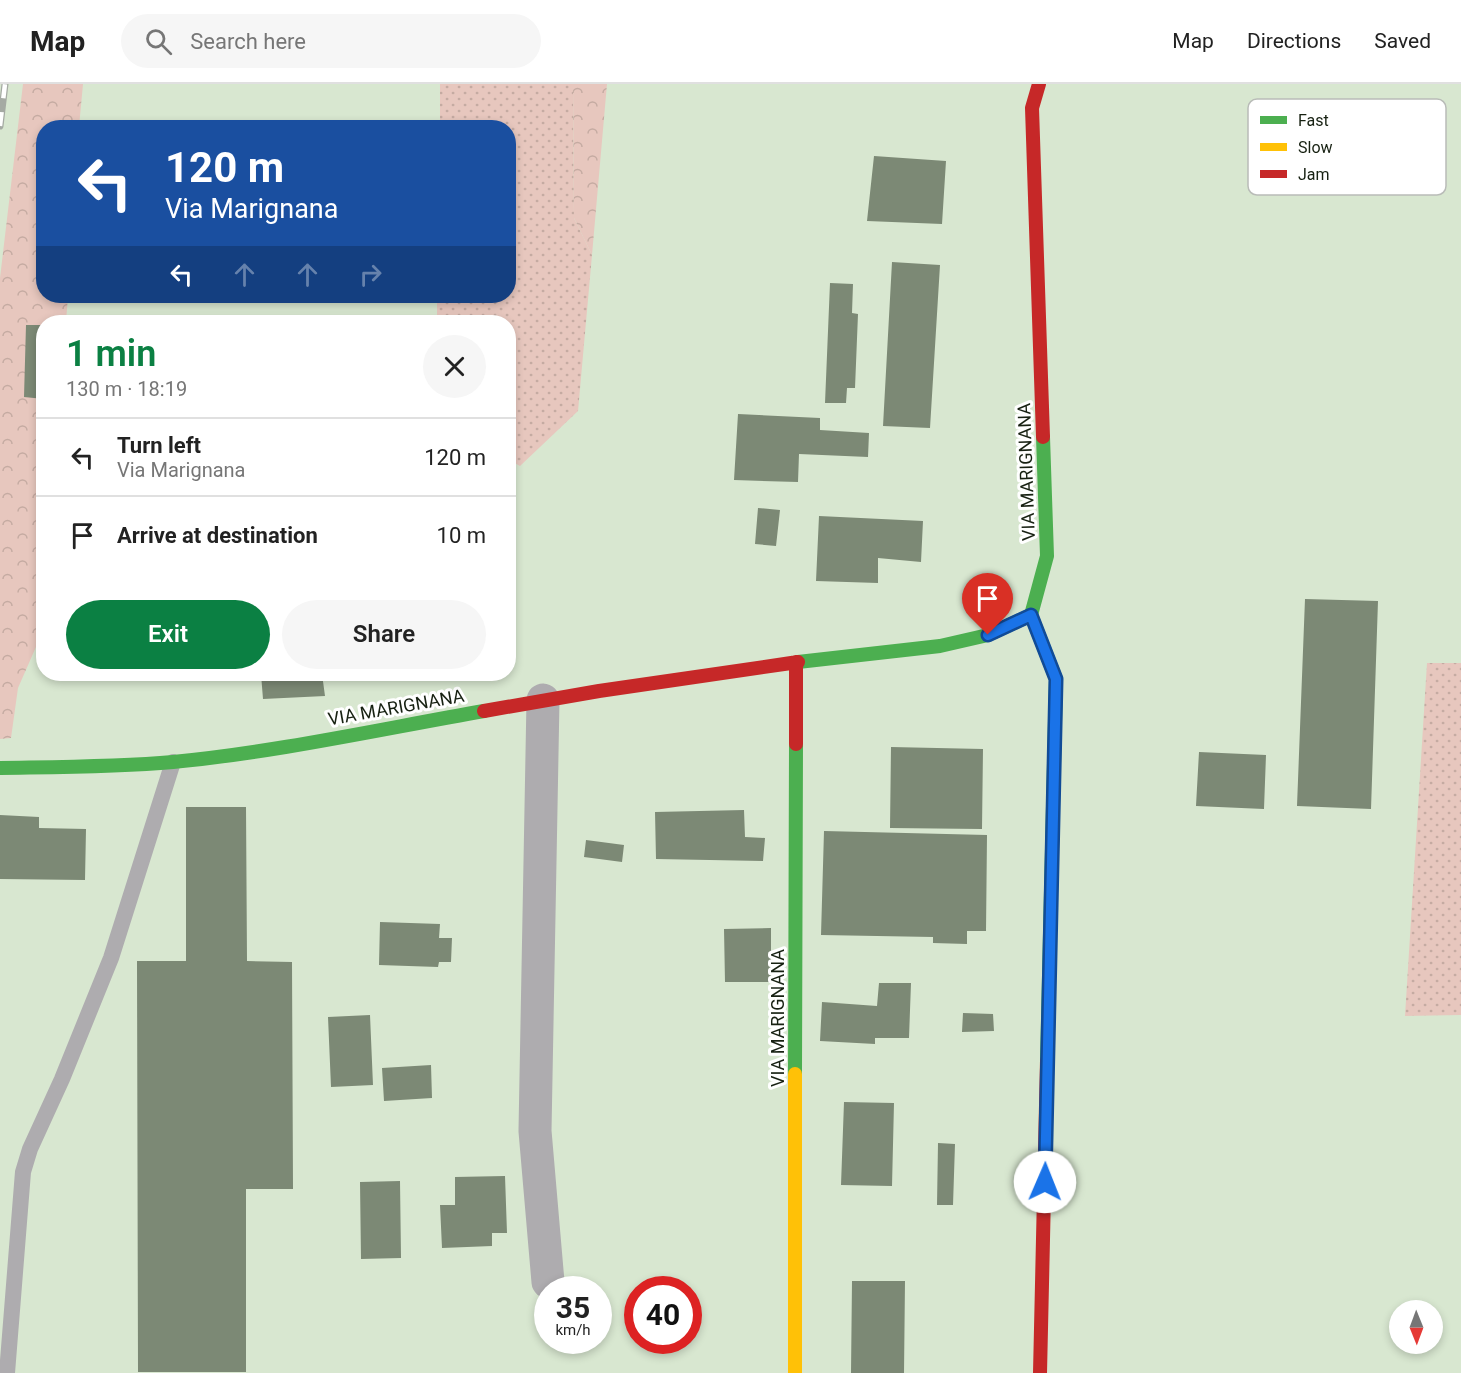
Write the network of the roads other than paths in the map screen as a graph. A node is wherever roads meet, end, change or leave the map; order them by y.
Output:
1 (1039, 84) edge
2 (1031, 615) junction
3 (796, 662) junction
4 (543, 700) junction
5 (173, 762) junction
6 (0, 768) edge
7 (547, 1276) edge
8 (7, 1373) edge
9 (795, 1373) edge
10 (1040, 1373) edge

1 - 2 street, VIA MARIGNANA
2 - 3 street, VIA MARIGNANA
2 - 10 street
3 - 4 street, VIA MARIGNANA
3 - 9 street, VIA MARIGNANA
4 - 5 street, VIA MARIGNANA
4 - 7 street
5 - 6 street, VIA MARIGNANA
5 - 8 lane

